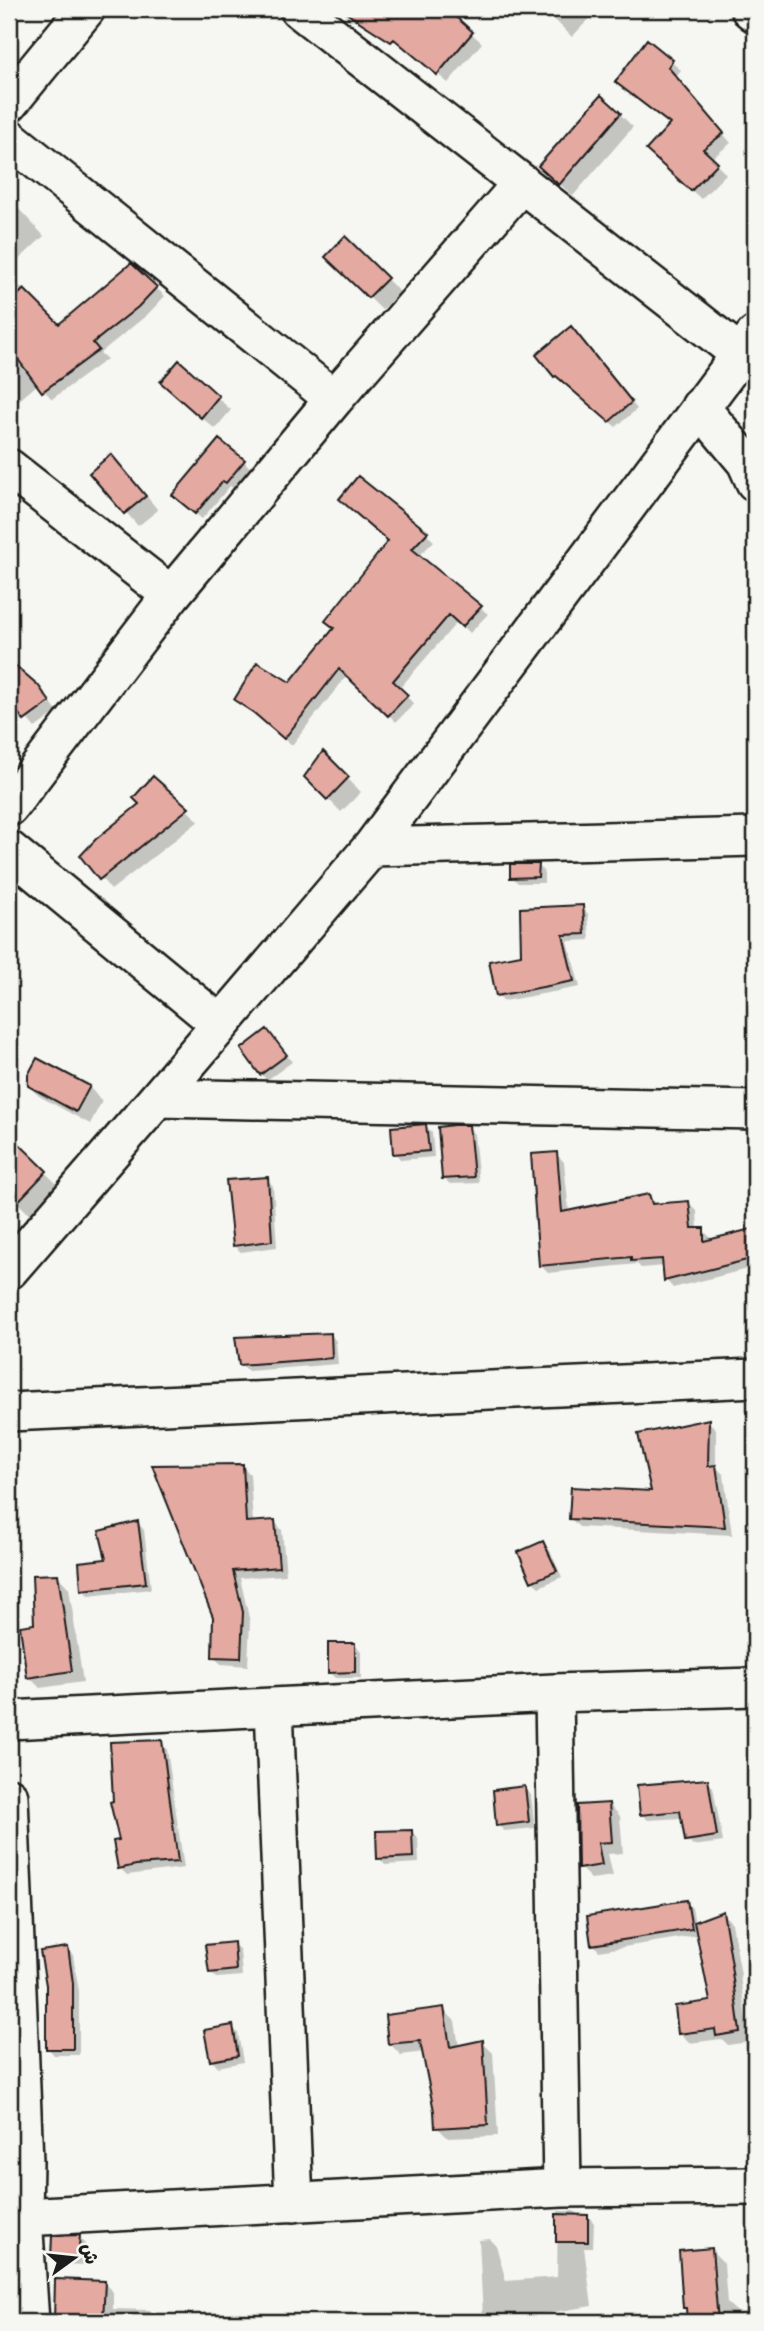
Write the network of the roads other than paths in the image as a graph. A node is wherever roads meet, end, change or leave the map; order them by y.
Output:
1 (86, 9) edge
2 (299, 9) edge
3 (750, 9) edge
4 (755, 13) edge
5 (9, 103) edge
6 (9, 138) edge
7 (522, 183) junction
8 (748, 344) edge
9 (334, 399) junction
10 (700, 407) junction
11 (9, 468) edge
12 (755, 482) edge
13 (171, 595) junction
14 (9, 807) edge
15 (755, 837) edge
16 (372, 847) junction
17 (9, 850) edge
18 (220, 1024) junction
19 (158, 1098) junction
20 (755, 1110) edge
21 (9, 1270) edge
22 (755, 1378) edge
23 (9, 1412) edge
24 (755, 1687) edge
25 (554, 1693) junction
26 (274, 1707) junction
27 (9, 1720) edge
28 (9, 1797) edge
29 (16, 2162) edge
30 (755, 2186) edge
31 (562, 2189) junction
32 (293, 2203) junction
33 (23, 2217) junction
34 (30, 2322) edge

1 - 5 street
2 - 7 street
3 - 4 street
6 - 9 street
7 - 8 street
7 - 9 street
8 - 10 street
9 - 13 street
10 - 12 street
10 - 16 street
11 - 13 street
13 - 14 street
15 - 16 street
16 - 18 street
17 - 18 street
18 - 19 street
19 - 20 street
19 - 21 street
22 - 23 street
24 - 25 street
25 - 26 street
25 - 31 street
26 - 27 street
26 - 32 street
28 - 29 street
29 - 33 street
30 - 31 street
31 - 32 street
32 - 33 street
33 - 34 street

